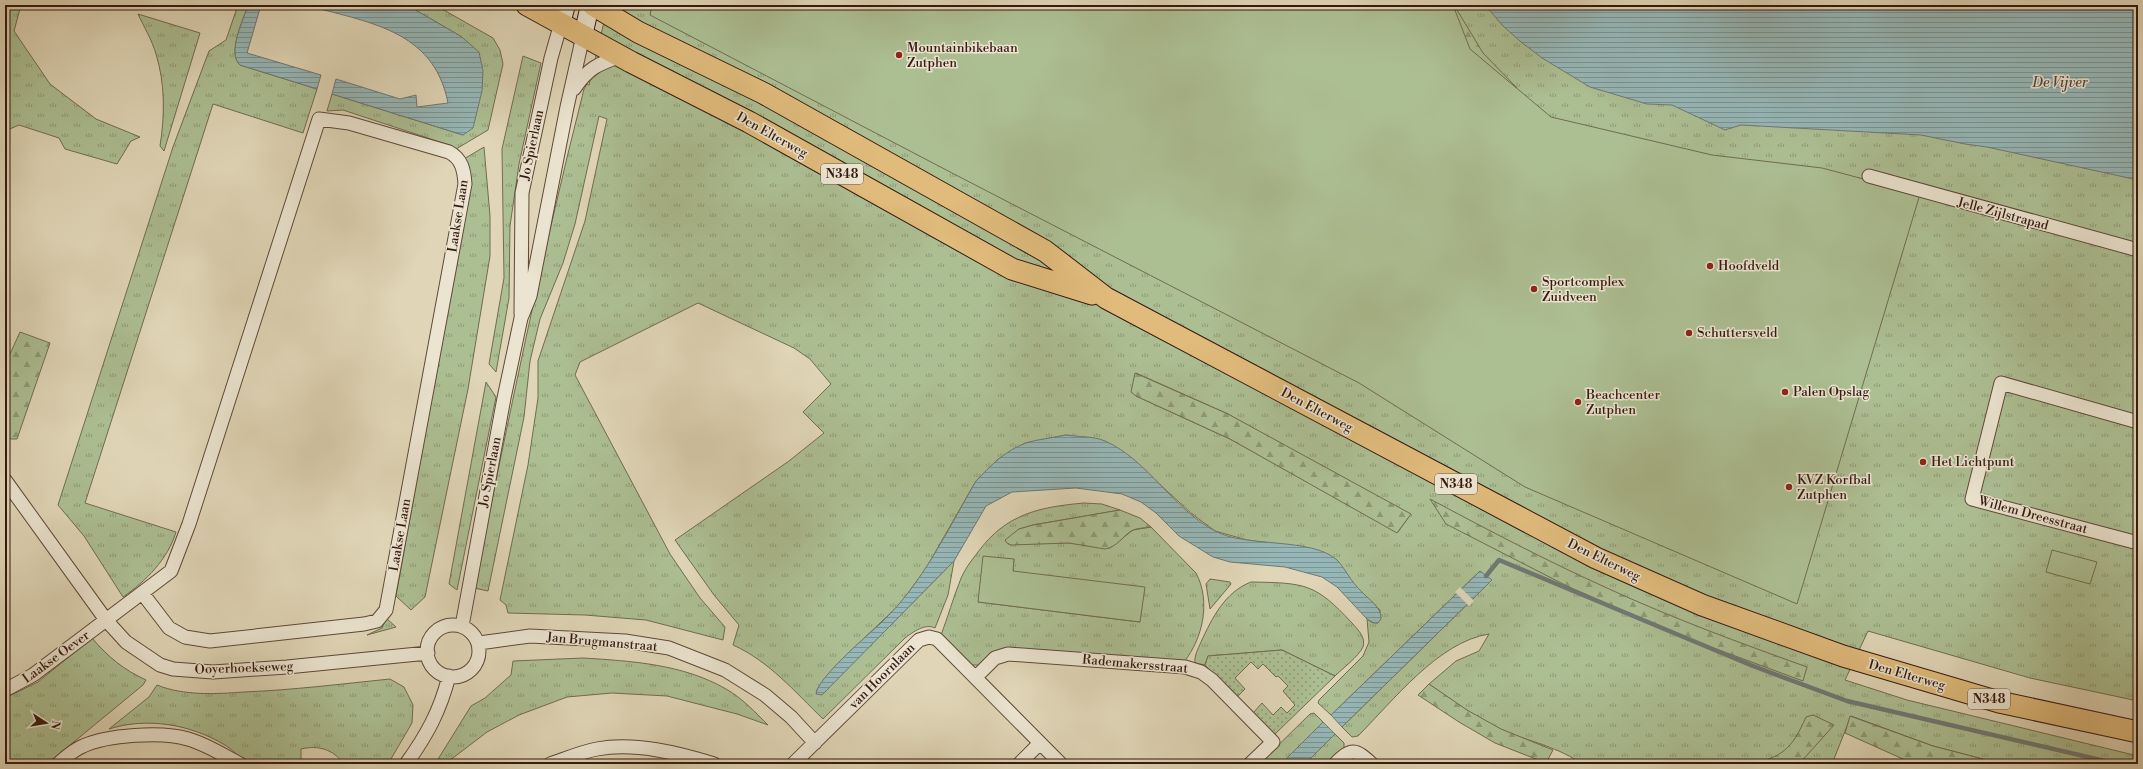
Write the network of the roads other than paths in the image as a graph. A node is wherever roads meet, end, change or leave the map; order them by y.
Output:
1 (527, 5) edge
2 (590, 5) edge
3 (593, 5) edge
4 (564, 14) edge
5 (583, 36) junction
6 (621, 56) junction
7 (569, 97) junction
8 (1869, 176) dead end
9 (2138, 250) edge
10 (1106, 298) junction
11 (521, 318) junction
12 (2138, 422) edge
13 (5, 480) edge
14 (2138, 543) edge
15 (143, 594) junction
16 (106, 620) junction
17 (462, 626) junction
18 (479, 643) junction
19 (428, 653) junction
20 (449, 676) junction
21 (976, 677) junction
22 (5, 690) edge
23 (2138, 732) edge
24 (815, 743) junction
25 (1040, 743) junction
26 (569, 761) edge
27 (58, 764) edge
28 (240, 764) edge
29 (406, 764) edge
30 (550, 764) edge
31 (714, 764) edge
32 (793, 764) edge
33 (1019, 764) edge
34 (1061, 764) edge
35 (1250, 764) edge
36 (1335, 764) edge
37 (1372, 764) edge

1 - 4 main road, Den Elterweg / N348
2 - 5 street
3 - 10 main road, Den Elterweg / N348
4 - 5 main road, Den Elterweg / N348
4 - 11 street, Jo Spierlaan
5 - 6 main road, Den Elterweg / N348
5 - 7 street, Jo Spierlaan
6 - 7 street, Jo Spierlaan
6 - 10 main road, Den Elterweg / N348
7 - 11 street, Jo Spierlaan
8 - 9 street, Jelle Zijlstrapad
10 - 23 main road, Den Elterweg / N348
11 - 17 street, Jo Spierlaan
12 - 14 street, Willem Dreesstraat
13 - 16 street, Ooyerhoekseweg
15 - 15 street, Laakse Laan
15 - 16 street, Laakse Laan
16 - 19 street, Ooyerhoekseweg
16 - 22 street, Laakse Oever
17 - 18 street
17 - 19 street
18 - 20 street
18 - 24 street, Jan Brugmanstraat
19 - 20 street
20 - 29 street
21 - 24 street, van Hoornlaan
21 - 25 street, van Hoornlaan
21 - 35 street, Rademakersstraat
24 - 32 street, van Hoornlaan
25 - 33 street
25 - 34 street, van Hoornlaan
26 - 30 street
26 - 31 street
27 - 28 street
36 - 37 street

